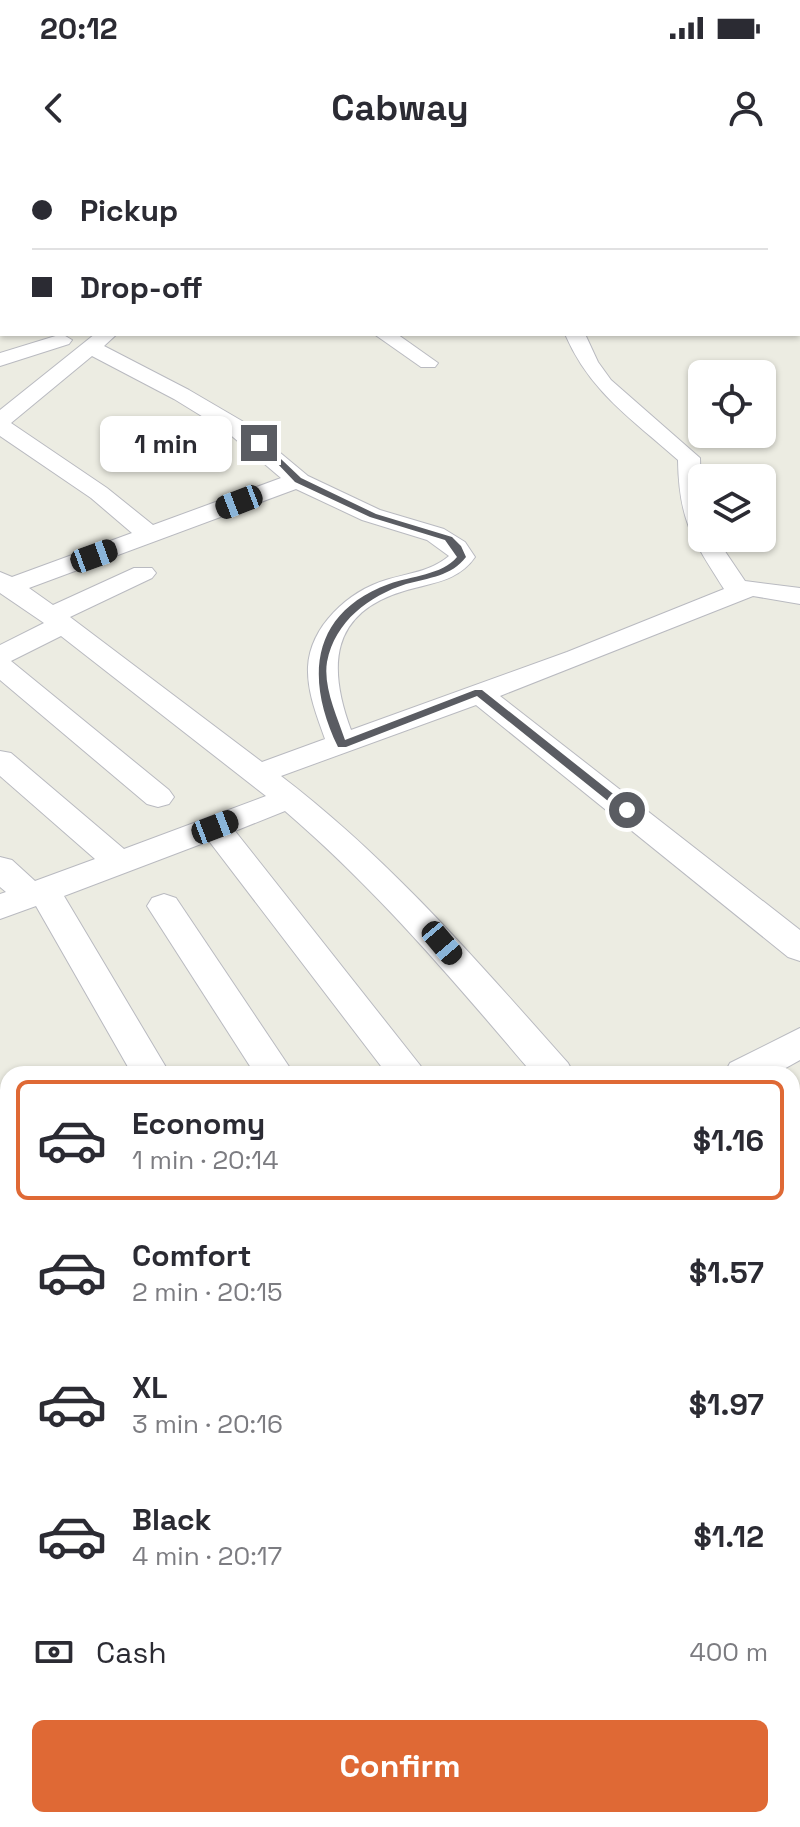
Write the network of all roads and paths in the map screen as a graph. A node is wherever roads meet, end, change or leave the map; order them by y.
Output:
1 (387, 336) edge
2 (576, 336) edge
3 (62, 340) dead end
4 (98, 341) edge
5 (428, 363) dead end
6 (14, 375) edge
7 (0, 424) edge
8 (689, 464) edge
9 (298, 480) junction
10 (151, 536) junction
11 (713, 552) edge
12 (143, 573) dead end
13 (4, 583) edge
14 (739, 592) junction
15 (800, 596) edge
16 (57, 620) junction
17 (0, 656) edge
18 (0, 666) edge
19 (478, 692) junction
20 (342, 745) junction
21 (0, 760) edge
22 (258, 774) junction
23 (158, 797) dead end
24 (289, 798) junction
25 (215, 827) junction
26 (119, 862) junction
27 (0, 868) edge
28 (25, 898) edge
29 (164, 906) dead end
30 (800, 948) edge
31 (800, 1042) edge
32 (145, 1066) edge
33 (270, 1066) edge
34 (402, 1066) edge
35 (548, 1066) edge
36 (758, 1066) edge

1 - 5 street
2 - 8 street
3 - 6 street
4 - 6 street
4 - 9 street
6 - 7 street
7 - 10 street
9 - 10 street
9 - 20 street
10 - 13 street
11 - 14 street
12 - 16 street
13 - 16 street
14 - 15 street
14 - 19 street
16 - 17 street
16 - 22 street
18 - 23 street
19 - 20 street
19 - 30 street
20 - 22 street
21 - 26 street
22 - 24 street
24 - 25 street
24 - 35 street
25 - 26 street
25 - 34 street
26 - 28 street
27 - 28 street
28 - 32 street
29 - 33 street
31 - 36 street

